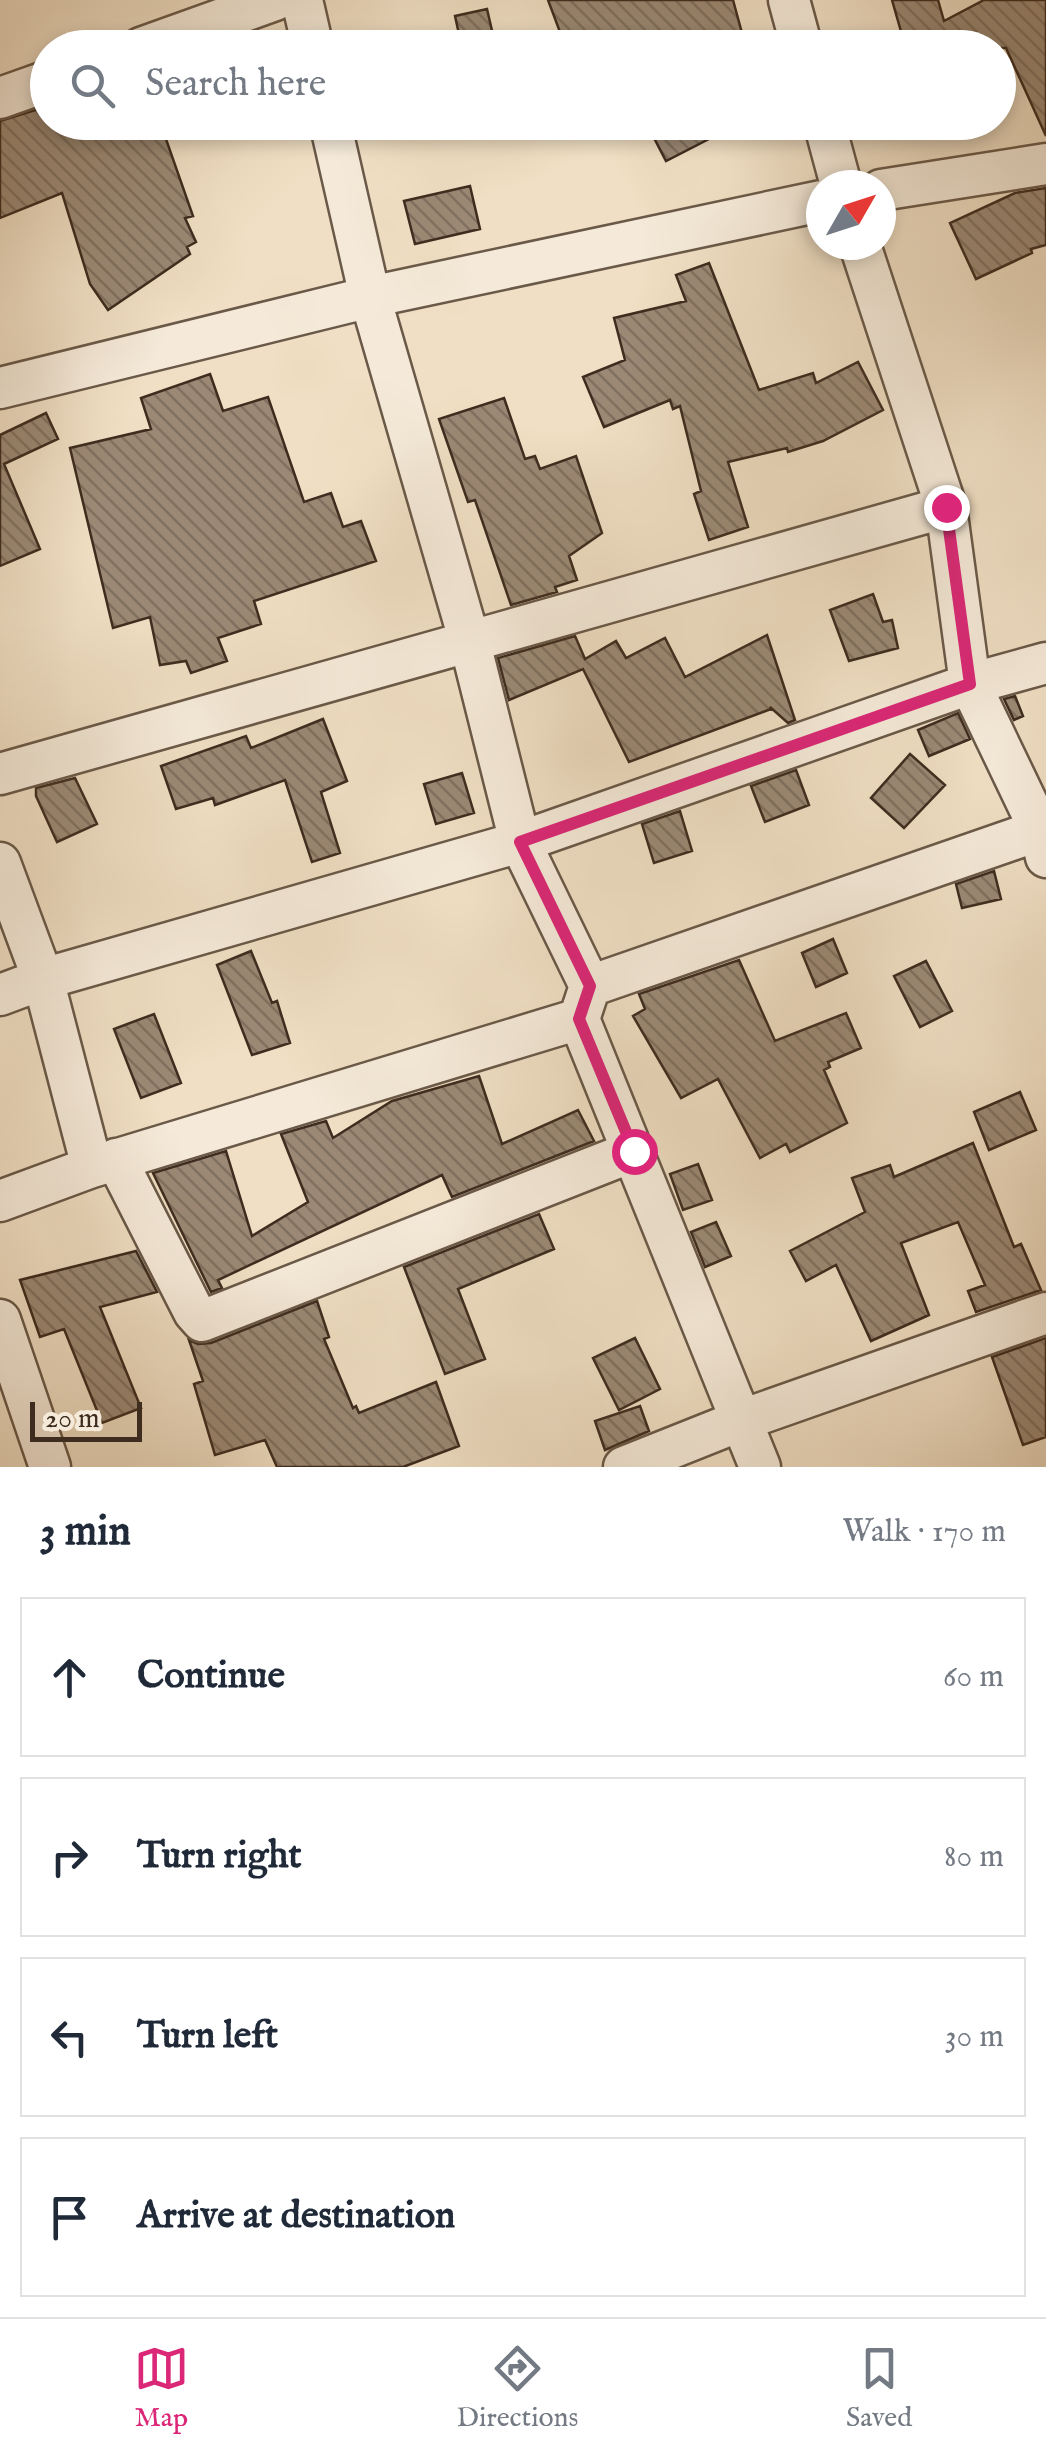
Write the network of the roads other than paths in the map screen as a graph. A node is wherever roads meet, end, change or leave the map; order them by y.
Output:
1 (276, 0) edge
2 (302, 0) edge
3 (789, 0) edge
4 (192, 30) edge
5 (309, 30) edge
6 (797, 30) edge
7 (30, 87) edge
8 (0, 98) edge
9 (334, 140) edge
10 (829, 140) edge
11 (1046, 164) edge
12 (837, 170) edge
13 (896, 188) edge
14 (806, 204) edge
15 (865, 260) edge
16 (370, 298) junction
17 (0, 388) edge
18 (946, 507) junction
19 (469, 639) junction
20 (1046, 663) edge
21 (970, 684) junction
22 (0, 774) edge
23 (520, 842) junction
24 (1043, 844) edge
25 (0, 863) edge
26 (43, 979) junction
27 (0, 995) edge
28 (584, 1003) junction
29 (634, 1151) junction
30 (104, 1163) junction
31 (0, 1201) edge
32 (1046, 1313) edge
33 (0, 1320) edge
34 (742, 1420) junction
35 (50, 1467) edge
36 (624, 1467) edge
37 (760, 1467) edge

1 - 4 street
2 - 5 street
3 - 6 street
7 - 8 street
9 - 16 street
10 - 12 street
11 - 13 street
14 - 16 street
15 - 18 street
16 - 17 street
16 - 19 street
18 - 19 street
18 - 21 street
19 - 22 street
19 - 23 street
20 - 21 street
21 - 23 street
21 - 24 street
23 - 26 street
23 - 28 street
24 - 28 street
25 - 26 street
26 - 27 street
26 - 30 street
28 - 29 street
28 - 30 street
29 - 30 street
29 - 34 street
30 - 31 street
32 - 34 street
33 - 35 street
34 - 36 street
34 - 37 street

